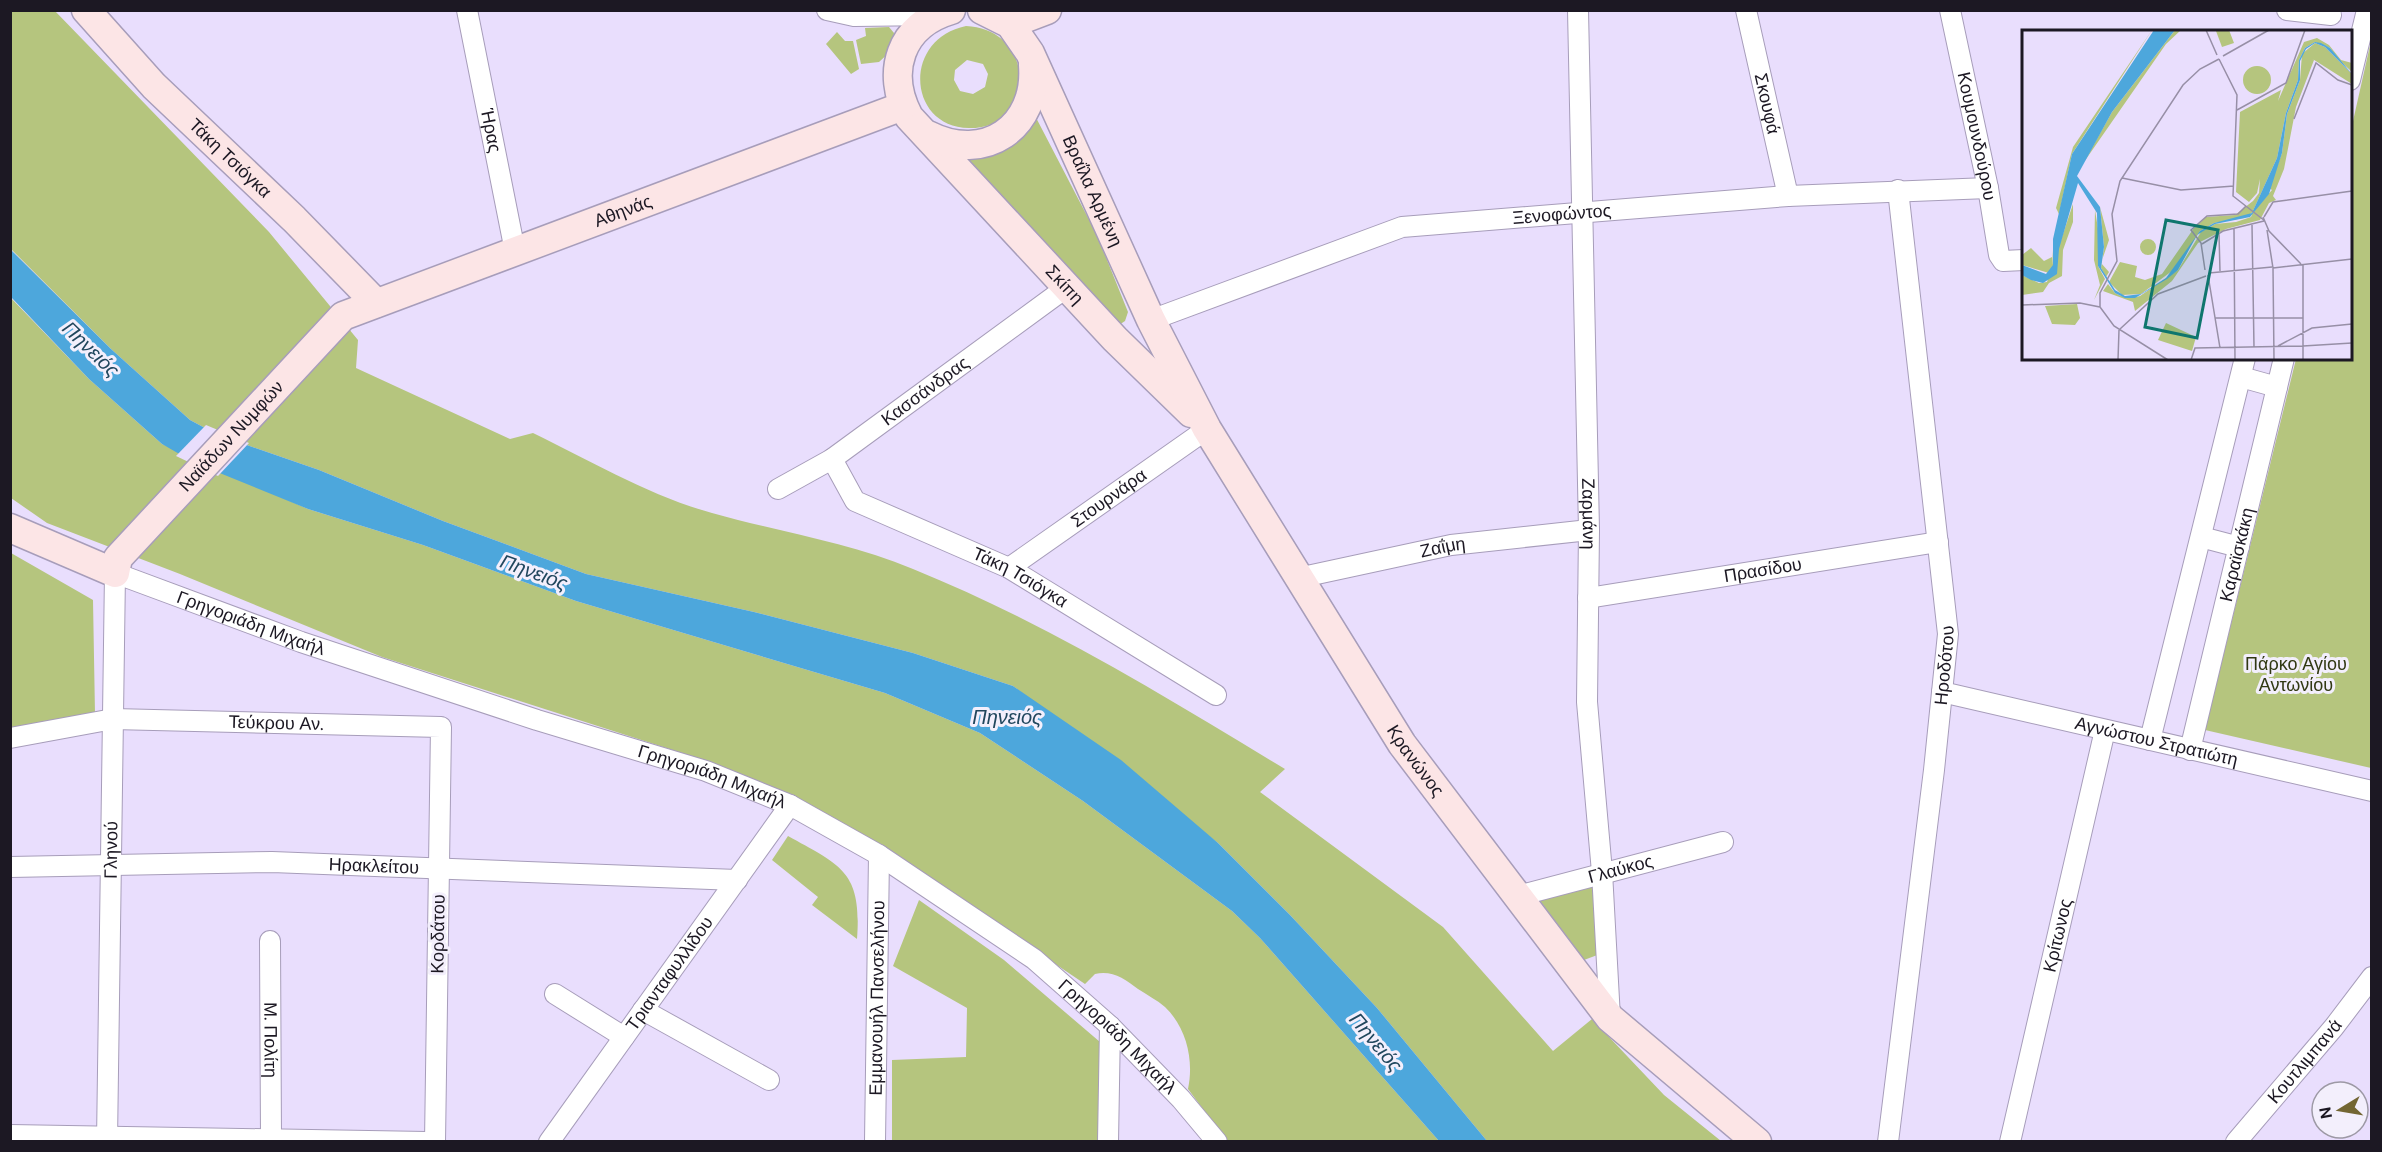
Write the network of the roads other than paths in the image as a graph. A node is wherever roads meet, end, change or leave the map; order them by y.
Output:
1 (86, 10) edge
2 (467, 10) edge
3 (827, 10) edge
4 (982, 10) edge
5 (1047, 10) edge
6 (1578, 10) edge
7 (1746, 10) edge
8 (1950, 10) edge
9 (2287, 10) edge
10 (2367, 10) edge
11 (943, 13) edge
12 (2330, 19) edge
13 (1010, 24) junction
14 (1033, 62) junction
15 (2352, 72) edge
16 (903, 106) junction
17 (928, 135) junction
18 (1988, 188) junction
19 (1898, 190) junction
20 (1788, 196) junction
21 (1582, 212) junction
22 (515, 251) junction
23 (2022, 260) edge
24 (1067, 287) junction
25 (376, 303) junction
26 (343, 316) joint
27 (1151, 320) junction
28 (2284, 360) edge
29 (2243, 368) edge
30 (2277, 387) junction
31 (1207, 429) junction
32 (832, 459) junction
33 (778, 489) dead end
34 (10, 528) edge
35 (1589, 530) junction
36 (2201, 537) junction
37 (1938, 542) junction
38 (2239, 547) junction
39 (116, 566) junction
40 (1009, 568) junction
41 (1299, 578) junction
42 (1588, 598) junction
43 (1942, 692) junction
44 (1216, 695) dead end
45 (113, 719) junction
46 (441, 727) joint
47 (2105, 729) junction
48 (10, 738) edge
49 (2151, 740) junction
50 (2190, 750) junction
51 (2372, 791) edge
52 (790, 806) junction
53 (1723, 842) dead end
54 (879, 855) junction
55 (111, 866) junction
56 (10, 867) edge
57 (439, 870) junction
58 (1602, 872) junction
59 (737, 880) junction
60 (1518, 896) junction
61 (270, 941) dead end
62 (2372, 977) edge
63 (555, 994) dead end
64 (643, 1010) junction
65 (1610, 1018) junction
66 (1110, 1026) junction
67 (624, 1037) junction
68 (769, 1080) dead end
69 (10, 1135) edge
70 (107, 1139) edge
71 (272, 1139) junction
72 (194, 1140) edge
73 (348, 1141) edge
74 (426, 1142) edge
75 (435, 1142) edge
76 (549, 1142) edge
77 (875, 1142) edge
78 (1108, 1142) edge
79 (1217, 1142) edge
80 (1757, 1142) edge
81 (1888, 1142) edge
82 (2010, 1142) edge
83 (2236, 1142) edge

1 - 25 street, Τάκη Τσιόγκα
2 - 22 street, Ήρας
3 - 11 street
4 - 13 street
5 - 13 street
6 - 21 street, Ζαρμάνη
7 - 20 street, Σκουφά
8 - 18 street, Κουμουνδούρου
9 - 12 street
10 - 15 street
11 - 16 street
13 - 14 street, Βραΐλα Αρμένη
14 - 17 street, Σκίπη
14 - 27 street, Βραΐλα Αρμένη
16 - 17 street, Σκίπη
16 - 22 street, Αθηνάς
17 - 24 street, Σκίπη
18 - 19 street, Ξενοφώντος
18 - 23 street, Κουμουνδούρου
19 - 20 street, Ξενοφώντος
19 - 37 street, Ηροδότου
20 - 21 street, Ξενοφώντος
21 - 27 street, Ξενοφώντος
21 - 35 street, Ζαρμάνη
22 - 25 street, Αθηνάς
24 - 31 street, Σκίπη
24 - 32 street, Κασσάνδρας
25 - 26 street, Αθηνάς
26 - 39 street, Ναϊάδων Νυμφών
27 - 31 street, Κρανώνος
28 - 30 street, Καραϊσκάκη
29 - 30 street
29 - 36 street
30 - 38 street, Καραϊσκάκη
31 - 40 street, Στουρνάρα
31 - 41 street, Κρανώνος
32 - 33 street, Κασσάνδρας
32 - 40 street, Τάκη Τσιόγκα
34 - 39 street
35 - 41 street, Ζαΐμη
35 - 42 street, Ζαρμάνη
36 - 38 street
36 - 49 street
37 - 42 street, Πρασίδου
37 - 43 street, Ηροδότου
38 - 50 street, Καραϊσκάκη
39 - 45 street, Γληνού
39 - 52 street, Γρηγοριάδη Μιχαήλ
40 - 44 street, Τάκη Τσιόγκα
41 - 60 street, Κρανώνος
42 - 58 street, Ζαρμάνη
43 - 47 street, Αγνώστου Στρατιώτη
43 - 81 street, Ηροδότου
45 - 46 street, Τεύκρου Αν.
45 - 48 street, Τεύκρου Αν.
45 - 55 street, Γληνού
46 - 57 street, Κορδάτου
47 - 49 street, Αγνώστου Στρατιώτη
47 - 82 street, Κρίτωνος
49 - 50 street, Αγνώστου Στρατιώτη
50 - 51 street, Αγνώστου Στρατιώτη
52 - 54 street, Γρηγοριάδη Μιχαήλ
52 - 59 street, Τριανταφυλλίδου
53 - 58 street, Γλαύκος
54 - 66 street, Γρηγοριάδη Μιχαήλ
54 - 77 street, Εμμανουήλ Πανσελήνου
55 - 56 street, Ηρακλείτου
55 - 57 street, Ηρακλείτου
55 - 70 street, Γληνού
57 - 59 street, Ηρακλείτου
57 - 75 street, Κορδάτου
58 - 60 street, Γλαύκος
58 - 65 street, Ζαρμάνη
59 - 64 street, Τριανταφυλλίδου
60 - 65 street, Κρανώνος
61 - 71 street, Μ. Πολίτη
62 - 83 street, Κουτλιμπανά
63 - 67 street
64 - 67 street, Τριανταφυλλίδου
64 - 68 street
65 - 80 street, Κρανώνος
66 - 78 street
66 - 79 street, Γρηγοριάδη Μιχαήλ
67 - 76 street, Τριανταφυλλίδου
69 - 70 street
70 - 72 street
71 - 72 street
71 - 73 street
73 - 74 street

